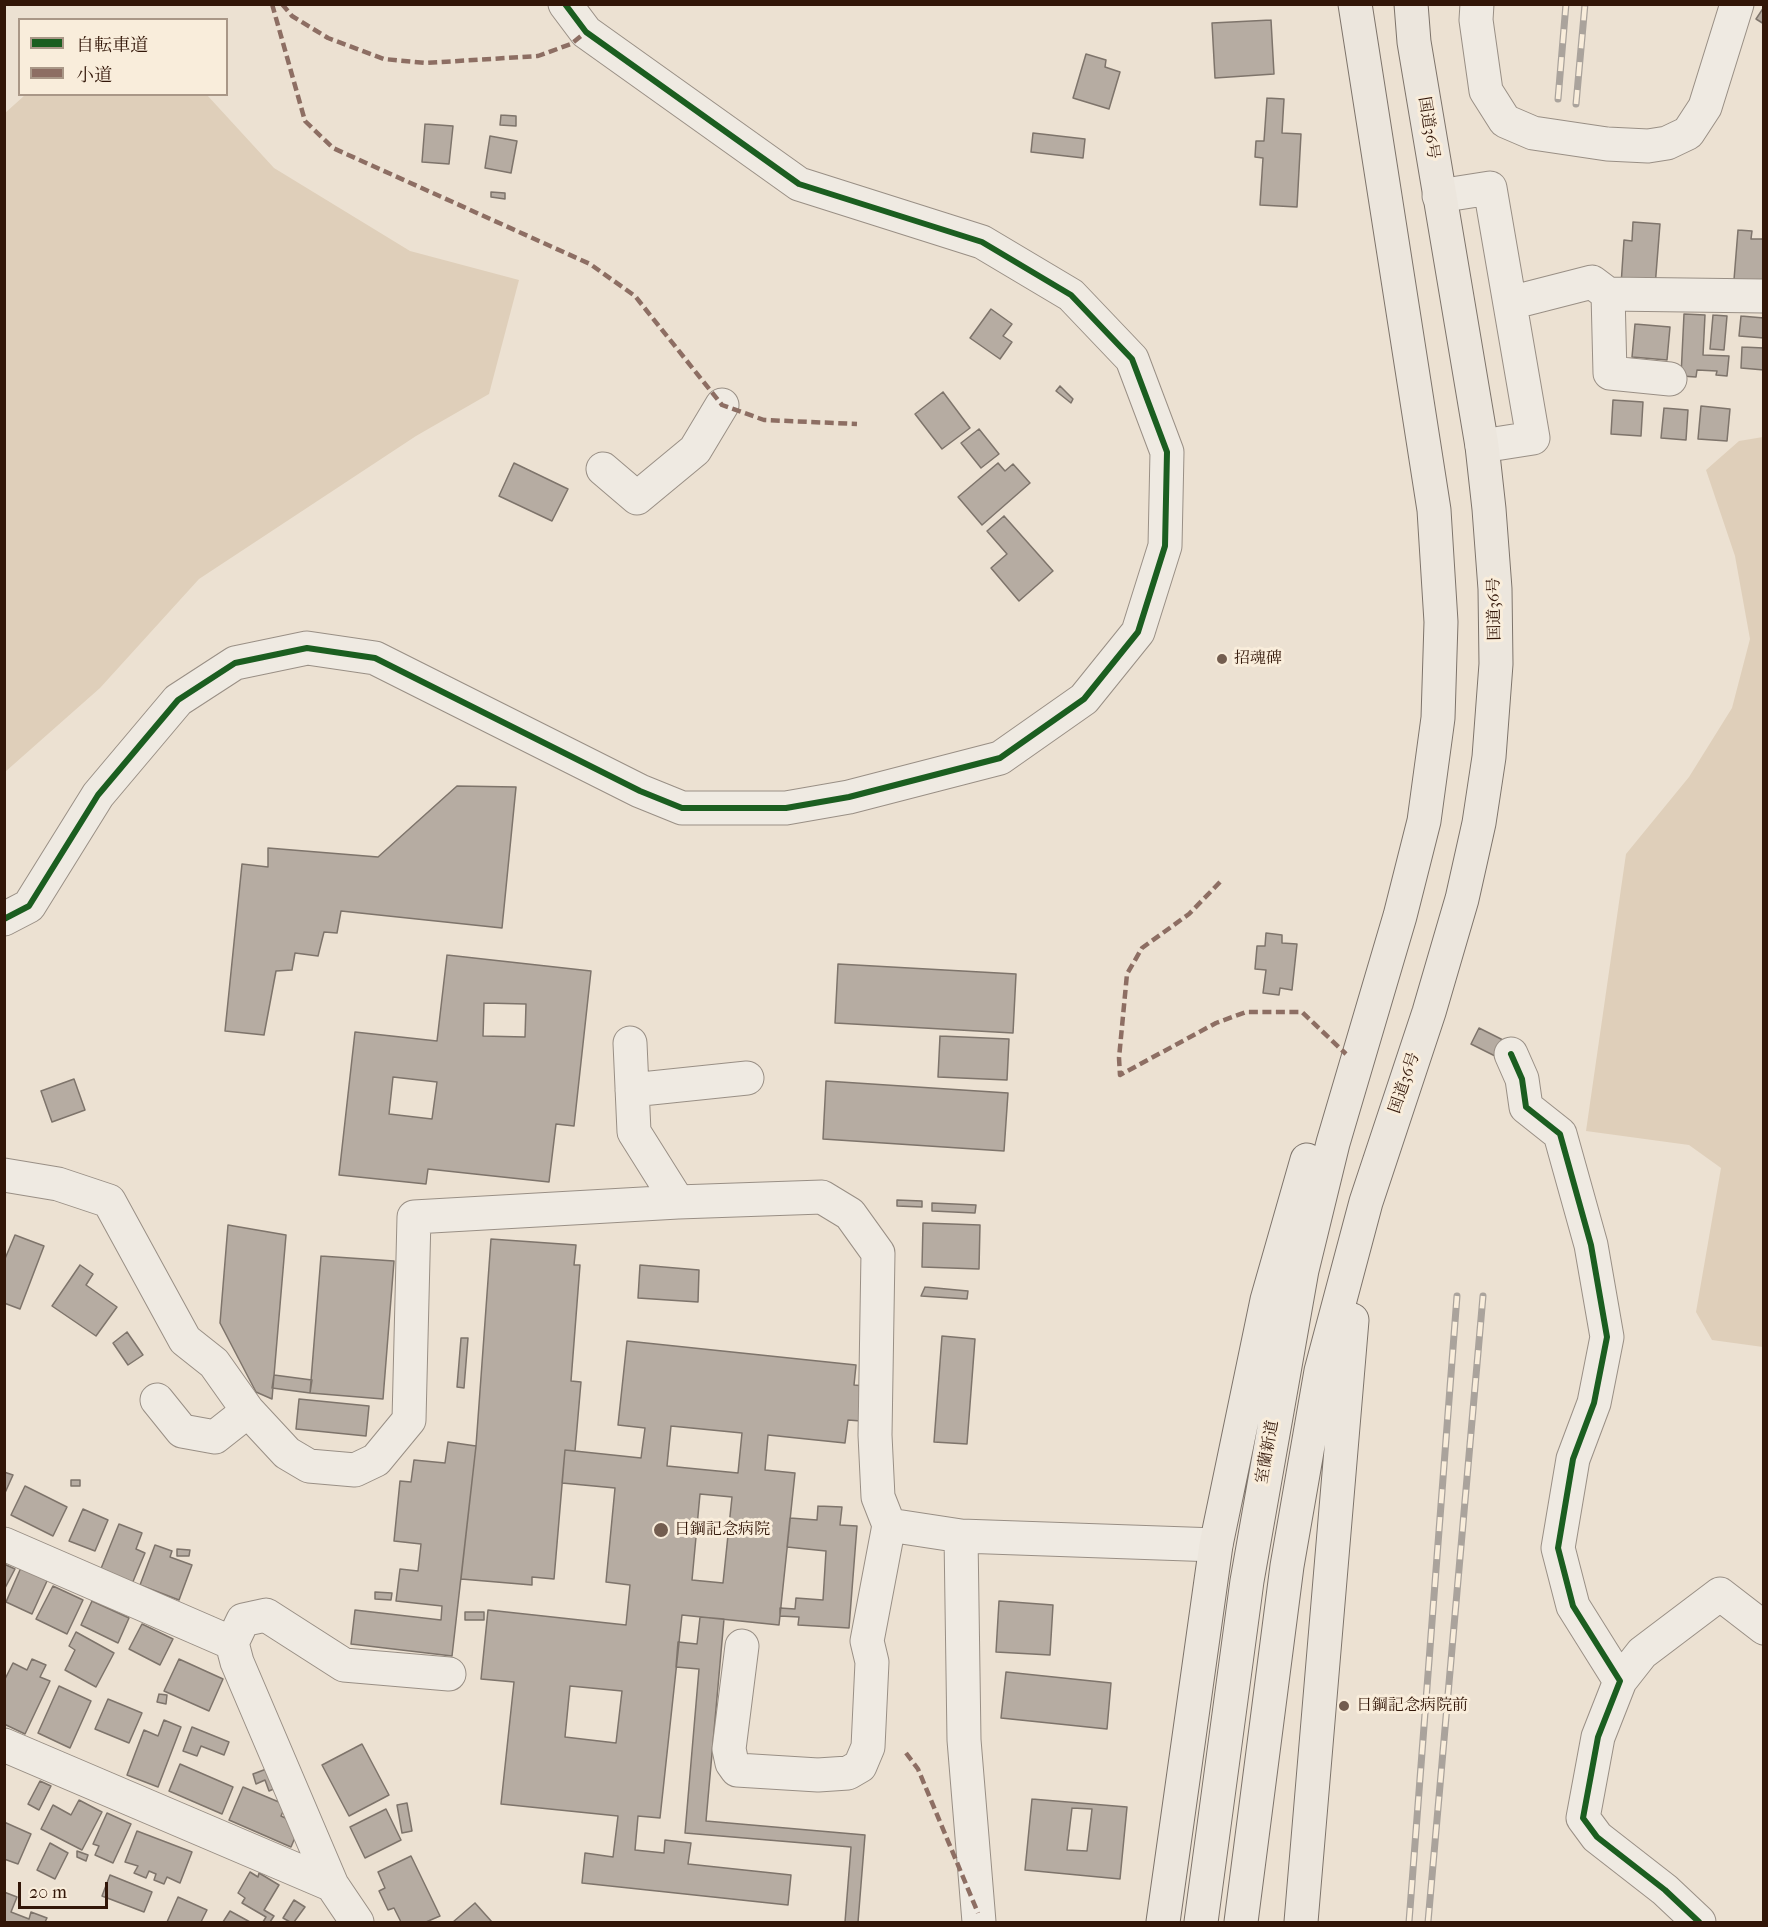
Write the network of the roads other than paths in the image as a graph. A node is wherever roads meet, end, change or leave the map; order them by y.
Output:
1 (565, 4) edge
2 (1355, 4) edge
3 (1411, 4) edge
4 (1478, 4) edge
5 (1737, 4) edge
6 (1439, 196) junction
7 (1608, 294) junction
8 (1764, 296) edge
9 (1510, 303) junction
10 (1670, 379) dead end
11 (723, 405) dead end
12 (1482, 446) junction
13 (603, 469) dead end
14 (4, 919) edge
15 (1377, 989) junction
16 (630, 1043) dead end
17 (1510, 1054) dead end
18 (747, 1078) dead end
19 (632, 1090) junction
20 (4, 1176) edge
21 (678, 1202) junction
22 (1366, 1202) junction
23 (157, 1400) dead end
24 (248, 1410) junction
25 (889, 1525) junction
26 (961, 1536) junction
27 (4, 1544) edge
28 (1216, 1545) junction
29 (1764, 1628) edge
30 (232, 1643) junction
31 (742, 1646) dead end
32 (449, 1674) dead end
33 (1620, 1681) junction
34 (4, 1745) edge
35 (332, 1885) junction
36 (357, 1923) edge
37 (979, 1923) edge
38 (1163, 1923) edge
39 (1201, 1923) edge
40 (1241, 1923) edge
41 (1301, 1923) edge
42 (1700, 1923) edge

1 - 14 street
2 - 15 highway
3 - 6 highway, 国道36号
4 - 5 street
6 - 9 street
6 - 12 highway, 国道36号
7 - 8 street
7 - 9 street
7 - 10 street
9 - 12 street
11 - 13 street
12 - 22 highway, 国道36号
15 - 28 highway
15 - 39 highway, 室蘭新道
16 - 19 street
17 - 33 street
18 - 19 street
19 - 21 street
20 - 24 street
21 - 24 street
21 - 25 street
22 - 40 highway
22 - 41 highway
23 - 24 street
25 - 26 street
25 - 31 street
26 - 28 street
26 - 37 street
27 - 30 street
28 - 38 highway
29 - 33 street
30 - 32 street
30 - 35 street
33 - 42 street
34 - 35 street
35 - 36 street

